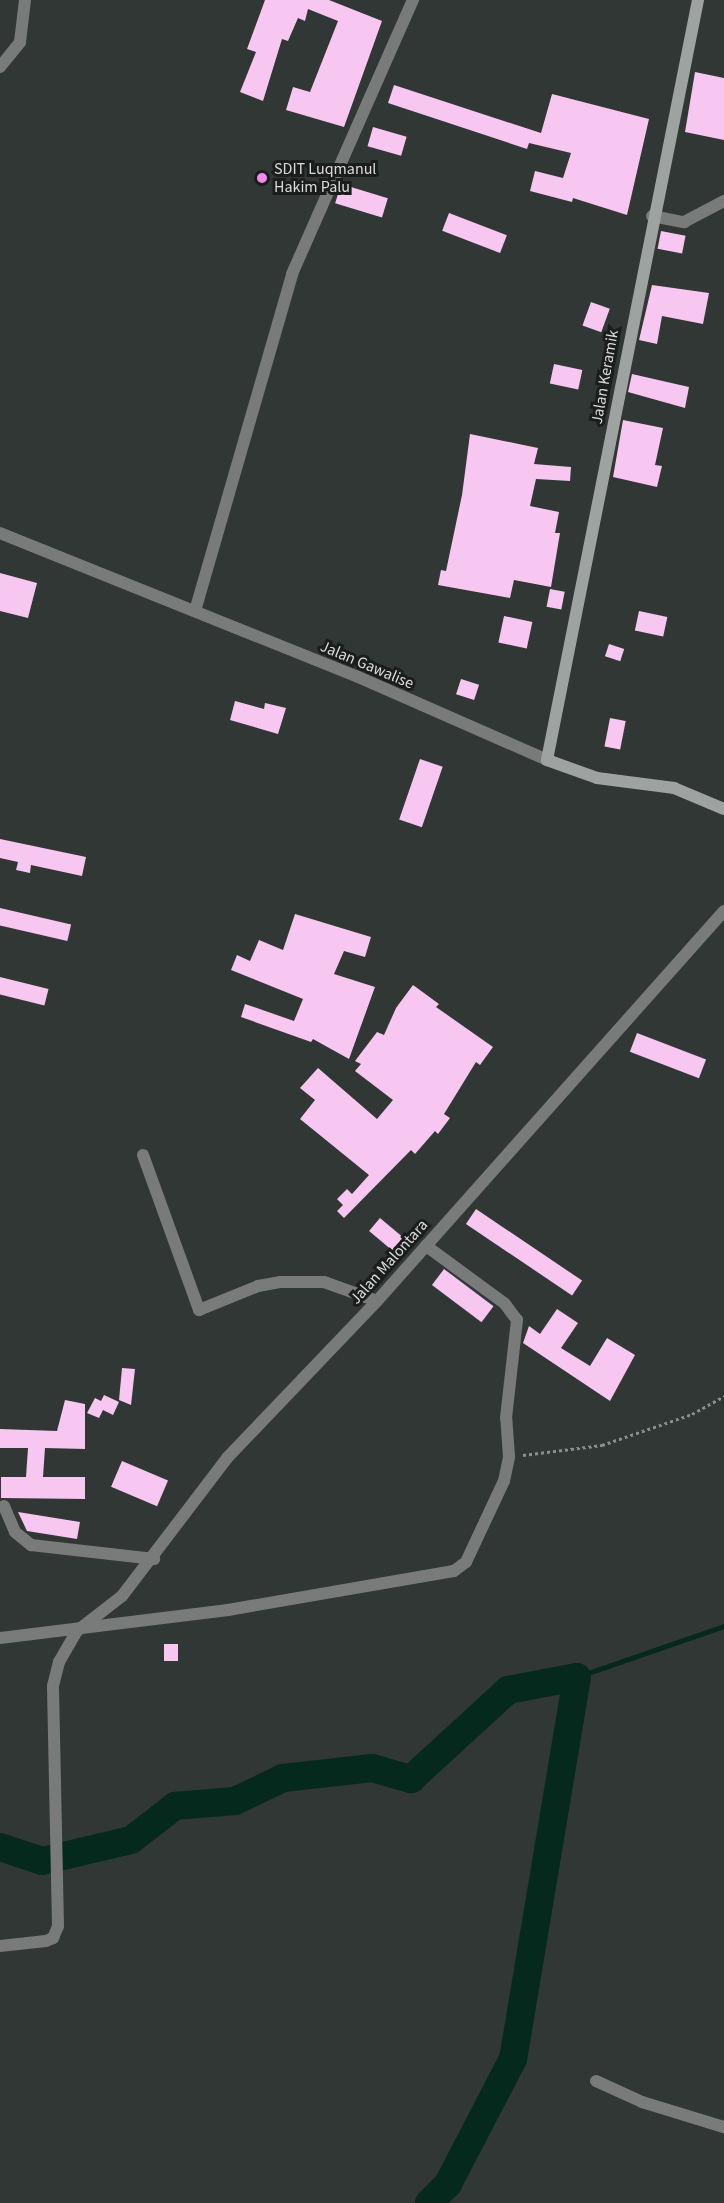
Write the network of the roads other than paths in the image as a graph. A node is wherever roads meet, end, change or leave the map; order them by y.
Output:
1 (25, 0) edge
2 (413, 0) edge
3 (698, 0) edge
4 (0, 67) edge
5 (724, 201) edge
6 (652, 216) junction
7 (0, 533) edge
8 (195, 611) junction
9 (547, 760) junction
10 (724, 809) edge
11 (724, 911) edge
12 (143, 1155) dead end
13 (426, 1246) junction
14 (377, 1301) junction
15 (4, 1506) dead end
16 (154, 1558) junction
17 (77, 1630) junction
18 (0, 1638) edge
19 (0, 1946) edge
20 (596, 2081) dead end
21 (724, 2127) edge

1 - 4 street
2 - 8 street
3 - 6 street, Jalan Keramik
5 - 6 street
6 - 9 street, Jalan Keramik
7 - 8 street, Jalan Gawalise
8 - 9 street, Jalan Gawalise
9 - 10 street, Jalan Gawalise
11 - 13 street, Jalan Malontara
12 - 14 street
13 - 14 street, Jalan Malontara
13 - 17 street
14 - 16 street, Jalan Malontara
15 - 16 street
16 - 17 street, Jalan Malontara
17 - 18 street
17 - 19 street
20 - 21 street

